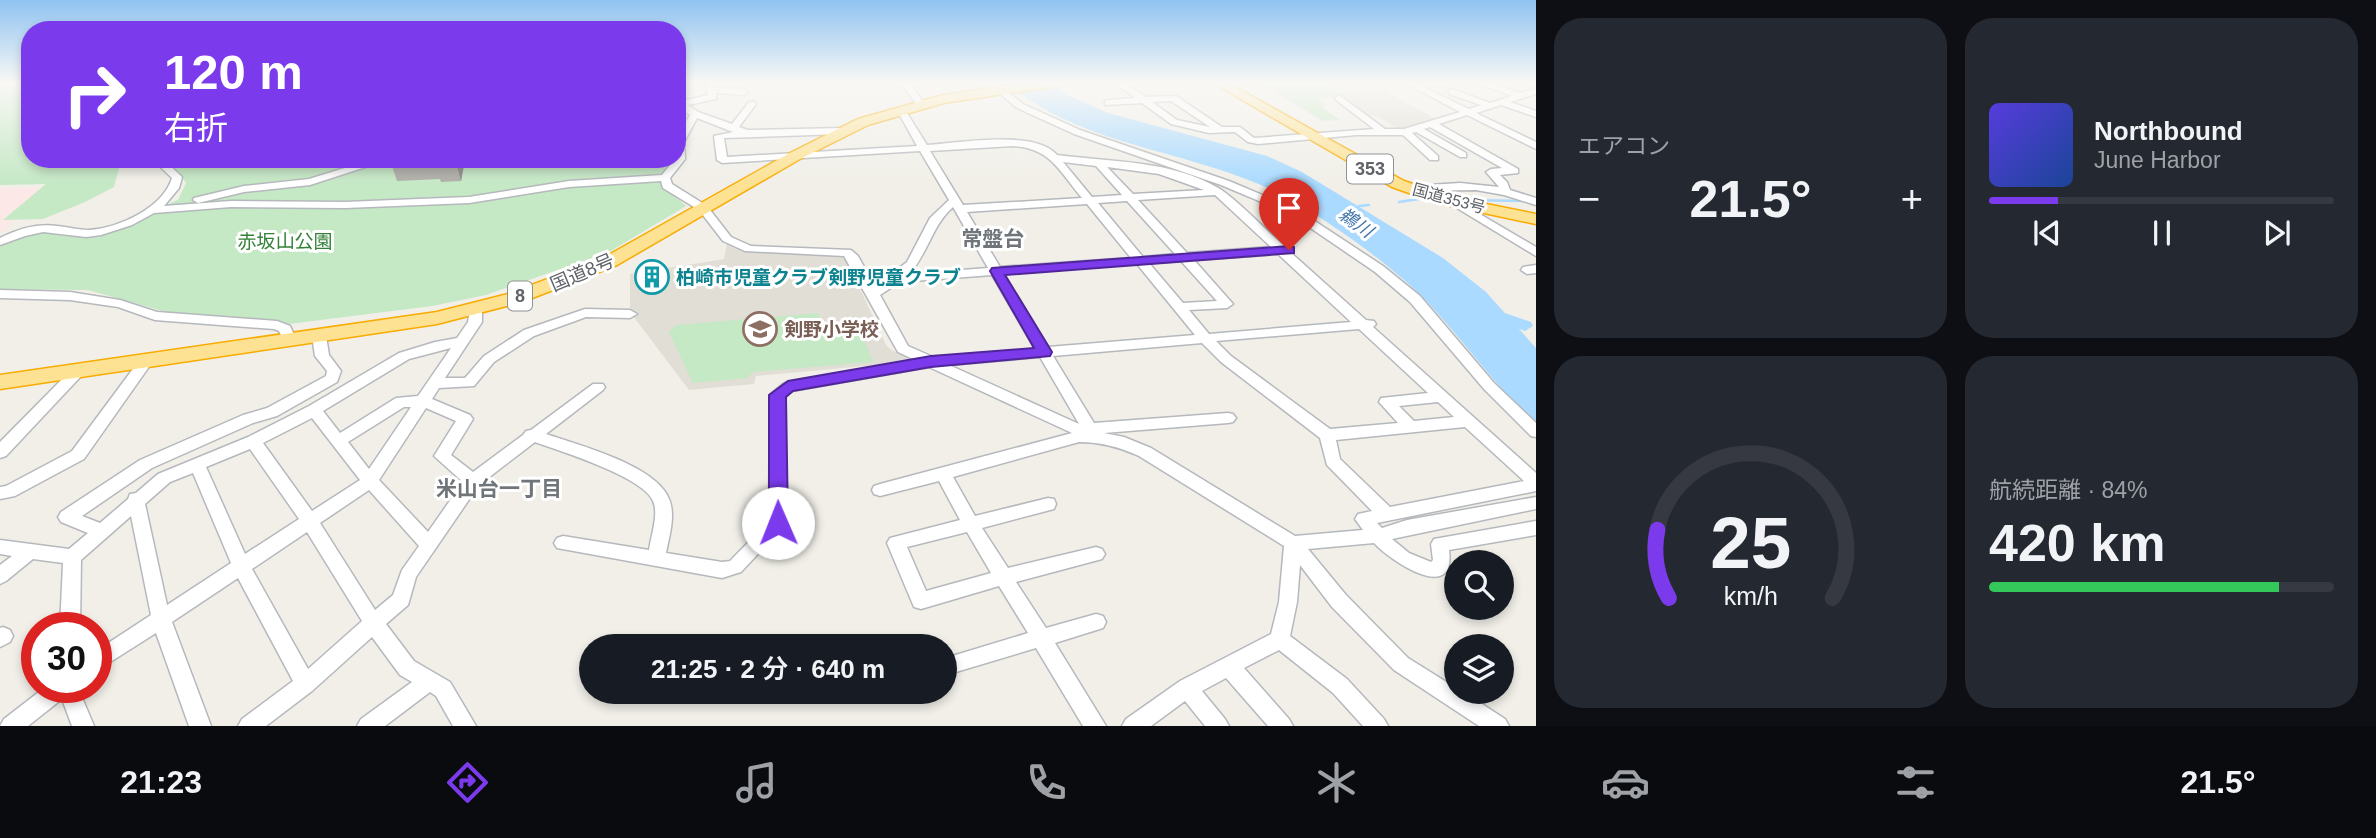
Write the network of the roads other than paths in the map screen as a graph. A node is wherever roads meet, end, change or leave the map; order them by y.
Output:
1 (702, 117) edge
2 (742, 117) edge
3 (882, 117) edge
4 (905, 117) edge
5 (1044, 117) edge
6 (1167, 117) edge
7 (1203, 117) edge
8 (1279, 117) edge
9 (1364, 117) edge
10 (1457, 117) edge
11 (1474, 117) edge
12 (1430, 124) junction
13 (1416, 128) junction
14 (733, 129) junction
15 (1220, 129) junction
16 (842, 131) junction
17 (1382, 131) junction
18 (1405, 132) junction
19 (747, 133) junction
20 (758, 135) junction
21 (1315, 137) junction
22 (1536, 146) edge
23 (922, 148) junction
24 (1463, 155) dead end
25 (795, 156) junction
26 (765, 158) junction
27 (1054, 158) junction
28 (1434, 158) dead end
29 (1100, 165) junction
30 (167, 168) edge
31 (354, 168) edge
32 (672, 168) edge
33 (665, 177) junction
34 (1413, 190) junction
35 (1234, 191) dead end
36 (1505, 191) junction
37 (1217, 192) junction
38 (1130, 197) junction
39 (1091, 200) junction
40 (1533, 201) edge
41 (1456, 203) junction
42 (957, 205) junction
43 (703, 208) junction
44 (152, 211) junction
45 (1536, 219) edge
46 (0, 242) edge
47 (1285, 250) junction
48 (1536, 252) edge
49 (1185, 257) junction
50 (1141, 260) junction
51 (996, 271) junction
52 (899, 278) junction
53 (0, 294) edge
54 (872, 294) junction
55 (1180, 307) junction
56 (476, 309) junction
57 (629, 314) dead end
58 (1366, 325) junction
59 (319, 336) junction
60 (1205, 338) junction
61 (290, 341) junction
62 (461, 342) junction
63 (1044, 352) junction
64 (146, 361) junction
65 (931, 362) junction
66 (79, 370) junction
67 (0, 382) edge
68 (434, 383) junction
69 (598, 387) dead end
70 (1441, 397) junction
71 (422, 401) junction
72 (314, 410) junction
73 (1228, 418) dead end
74 (1468, 421) junction
75 (1411, 427) junction
76 (1536, 432) edge
77 (1091, 433) junction
78 (531, 435) junction
79 (1327, 435) junction
80 (253, 441) junction
81 (339, 441) junction
82 (0, 452) edge
83 (197, 464) junction
84 (943, 474) junction
85 (370, 481) junction
86 (473, 481) junction
87 (1536, 484) edge
88 (880, 490) dead end
89 (0, 493) edge
90 (136, 499) junction
91 (1536, 503) edge
92 (1048, 504) dead end
93 (1386, 514) junction
94 (310, 522) junction
95 (971, 524) junction
96 (1536, 528) edge
97 (101, 531) junction
98 (1378, 536) junction
99 (1293, 542) junction
100 (564, 543) dead end
101 (428, 544) junction
102 (0, 547) edge
103 (31, 550) junction
104 (1097, 554) dead end
105 (72, 557) junction
106 (657, 559) junction
107 (241, 566) junction
108 (0, 576) edge
109 (1004, 577) junction
110 (70, 612) edge
111 (161, 619) junction
112 (1096, 622) dead end
113 (374, 624) junction
114 (1041, 638) junction
115 (1280, 639) junction
116 (112, 651) edge
117 (957, 663) edge
118 (1229, 666) junction
119 (429, 681) junction
120 (305, 684) junction
121 (1187, 688) junction
122 (41, 703) edge
123 (74, 703) edge
124 (1136, 725) edge
125 (11, 726) edge
126 (83, 726) edge
127 (200, 726) edge
128 (249, 726) edge
129 (368, 726) edge
130 (465, 726) edge
131 (1095, 726) edge
132 (1218, 726) edge
133 (1282, 726) edge
134 (1377, 726) edge
135 (1498, 726) edge

1 - 14 street
2 - 14 street
3 - 16 highway, 国道8号 / 8
4 - 23 street
5 - 76 street
6 - 15 street
7 - 15 street
8 - 21 highway, 国道353号 / 353
9 - 17 street
10 - 12 street
11 - 22 street
12 - 13 street
12 - 36 street
13 - 18 street
13 - 24 street
14 - 19 street
15 - 21 street
16 - 20 street
16 - 25 highway, 国道8号 / 8
17 - 18 street
17 - 21 street
18 - 28 street
19 - 20 street
19 - 26 street
20 - 26 street
21 - 34 highway, 国道353号 / 353
23 - 25 street
23 - 27 street
23 - 42 street
25 - 26 street
25 - 43 highway, 国道8号 / 8
27 - 29 street
27 - 39 street
29 - 37 street
29 - 38 street
30 - 44 street
31 - 44 street
32 - 33 street
33 - 43 street
33 - 44 street
34 - 36 street
34 - 41 highway, 国道353号 / 353
35 - 37 street
36 - 40 street
37 - 38 street
37 - 47 street
38 - 39 street
38 - 49 street
39 - 42 street
39 - 50 street
41 - 45 highway, 国道353号 / 353
41 - 48 street
42 - 51 street
42 - 52 street
43 - 54 street
43 - 56 highway, 国道8号 / 8
44 - 46 street
47 - 49 street
47 - 58 street
49 - 50 street
49 - 55 street
50 - 51 street
50 - 55 street
51 - 52 street
51 - 63 street
52 - 54 street
53 - 61 street
54 - 65 street
55 - 60 street
56 - 59 highway, 国道8号 / 8
56 - 62 street
57 - 68 street
58 - 60 street
58 - 70 street
59 - 61 highway, 国道8号 / 8
59 - 97 street
60 - 63 street
60 - 79 street
61 - 64 highway, 国道8号 / 8
62 - 68 street
62 - 72 street
63 - 65 street
63 - 77 street
64 - 66 highway, 国道8号 / 8
64 - 89 street
65 - 77 street
65 - 106 street
66 - 67 highway, 国道8号 / 8
66 - 82 street
68 - 71 street
69 - 78 street
70 - 74 street
70 - 75 street
71 - 81 street
71 - 85 street
71 - 86 street
72 - 80 street
72 - 81 street
73 - 77 street
74 - 75 street
74 - 87 street
75 - 79 street
77 - 84 street
77 - 99 street
78 - 86 street
78 - 106 street
79 - 93 street
80 - 83 street
80 - 94 street
81 - 85 street
83 - 90 street
83 - 107 street
84 - 88 street
84 - 95 street
85 - 94 street
85 - 101 street
86 - 101 street
87 - 93 street
90 - 97 street
90 - 111 street
91 - 98 street
92 - 95 street
93 - 98 street
94 - 107 street
94 - 113 street
95 - 109 street
95 - 109 street
96 - 98 street
97 - 105 street
98 - 99 street
99 - 115 street
99 - 135 street
100 - 106 street
101 - 113 street
102 - 103 street
103 - 105 street
103 - 108 street
104 - 109 street
105 - 110 street
107 - 111 street
107 - 120 street
109 - 114 street
111 - 116 street
111 - 127 street
112 - 114 street
113 - 119 street
113 - 120 street
114 - 117 street
114 - 131 street
115 - 118 street
115 - 134 street
118 - 121 street
118 - 133 street
119 - 129 street
119 - 130 street
120 - 128 street
121 - 124 street
121 - 132 street
122 - 125 street
123 - 126 street

